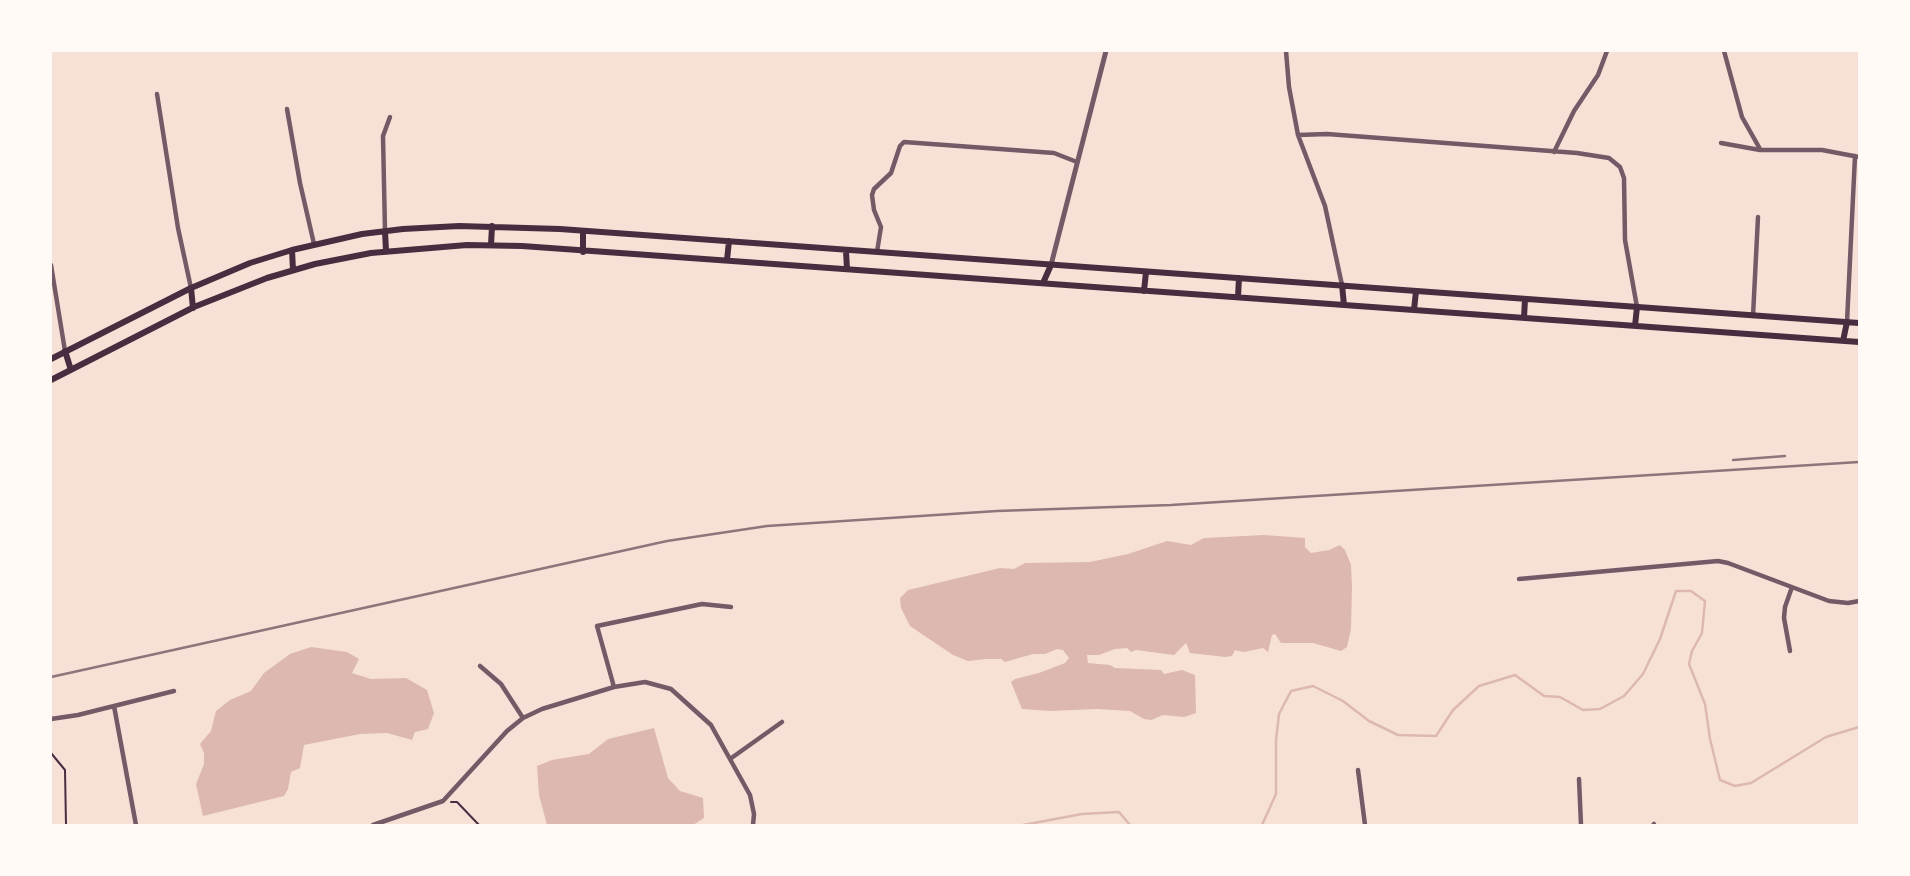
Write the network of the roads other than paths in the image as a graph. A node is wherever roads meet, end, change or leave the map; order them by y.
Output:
1 (1100, 51) edge
2 (1106, 51) edge
3 (1286, 51) edge
4 (1607, 51) edge
5 (1724, 51) edge
6 (157, 94) dead end
7 (287, 108) dead end
8 (390, 117) dead end
9 (1298, 135) junction
10 (1721, 143) dead end
11 (1760, 149) junction
12 (1554, 152) junction
13 (1857, 156) edge
14 (1077, 162) junction
15 (1758, 217) dead end
16 (492, 226) junction
17 (385, 231) junction
18 (583, 231) junction
19 (729, 242) junction
20 (314, 244) junction
21 (491, 245) junction
22 (292, 250) junction
23 (386, 251) junction
24 (846, 251) junction
25 (583, 252) junction
26 (877, 252) junction
27 (727, 260) junction
28 (51, 265) edge
29 (1051, 265) junction
30 (847, 269) junction
31 (293, 270) junction
32 (1146, 272) junction
33 (1239, 278) junction
34 (1043, 283) junction
35 (1342, 285) junction
36 (191, 288) junction
37 (1144, 291) junction
38 (1416, 291) junction
39 (1238, 297) junction
40 (1525, 299) junction
41 (1344, 305) junction
42 (1637, 307) junction
43 (193, 308) junction
44 (1414, 310) junction
45 (1753, 316) junction
46 (1524, 318) junction
47 (1847, 322) junction
48 (1859, 323) edge
49 (1635, 326) junction
50 (1753, 334) junction
51 (1843, 341) junction
52 (1859, 342) edge
53 (65, 351) junction
54 (51, 359) edge
55 (71, 370) junction
56 (51, 380) edge
57 (1519, 579) dead end
58 (1792, 587) junction
59 (1859, 601) edge
60 (731, 607) dead end
61 (1790, 651) dead end
62 (480, 666) dead end
63 (614, 687) junction
64 (174, 691) dead end
65 (114, 706) junction
66 (523, 718) junction
67 (51, 719) edge
68 (782, 722) dead end
69 (730, 759) junction
70 (1358, 770) dead end
71 (1579, 779) dead end
72 (136, 825) edge
73 (373, 825) edge
74 (753, 825) edge
75 (1365, 825) edge
76 (1581, 825) edge

1 - 2 street
2 - 14 street
3 - 9 street
4 - 12 street
5 - 11 street
6 - 36 street
7 - 20 street
8 - 17 street
9 - 12 street
9 - 35 street
10 - 11 street
11 - 13 street
12 - 42 street
13 - 47 street
14 - 26 street
14 - 29 street
15 - 45 street
16 - 17 main road
16 - 18 main road
16 - 21 main road
17 - 20 main road
17 - 23 main road
18 - 19 main road
18 - 25 main road
19 - 24 main road
19 - 27 main road
20 - 22 main road
21 - 23 main road
21 - 25 main road
22 - 31 main road
22 - 36 main road
23 - 31 main road
24 - 26 main road
24 - 30 main road
25 - 27 main road
26 - 29 main road
27 - 30 main road
28 - 53 street
29 - 32 main road
29 - 34 main road
30 - 34 main road
31 - 43 main road
32 - 33 main road
32 - 37 main road
33 - 35 main road
33 - 39 main road
34 - 37 main road
35 - 38 main road
35 - 41 main road
36 - 43 main road
36 - 53 main road
37 - 39 main road
38 - 40 main road
38 - 44 main road
39 - 41 main road
40 - 42 main road
40 - 46 main road
41 - 44 main road
42 - 45 main road
42 - 49 main road
43 - 55 main road
44 - 46 main road
45 - 47 main road
45 - 50 main road
46 - 49 main road
47 - 48 main road
47 - 51 main road
49 - 50 main road
50 - 51 main road
51 - 52 main road
53 - 54 main road
53 - 55 main road
55 - 56 main road
57 - 58 street
58 - 59 street
58 - 61 street
60 - 63 street
62 - 66 street
63 - 66 street
63 - 69 street
64 - 65 street
65 - 67 street
65 - 72 street
66 - 73 street
68 - 69 street
69 - 74 street
70 - 75 street
71 - 76 street

